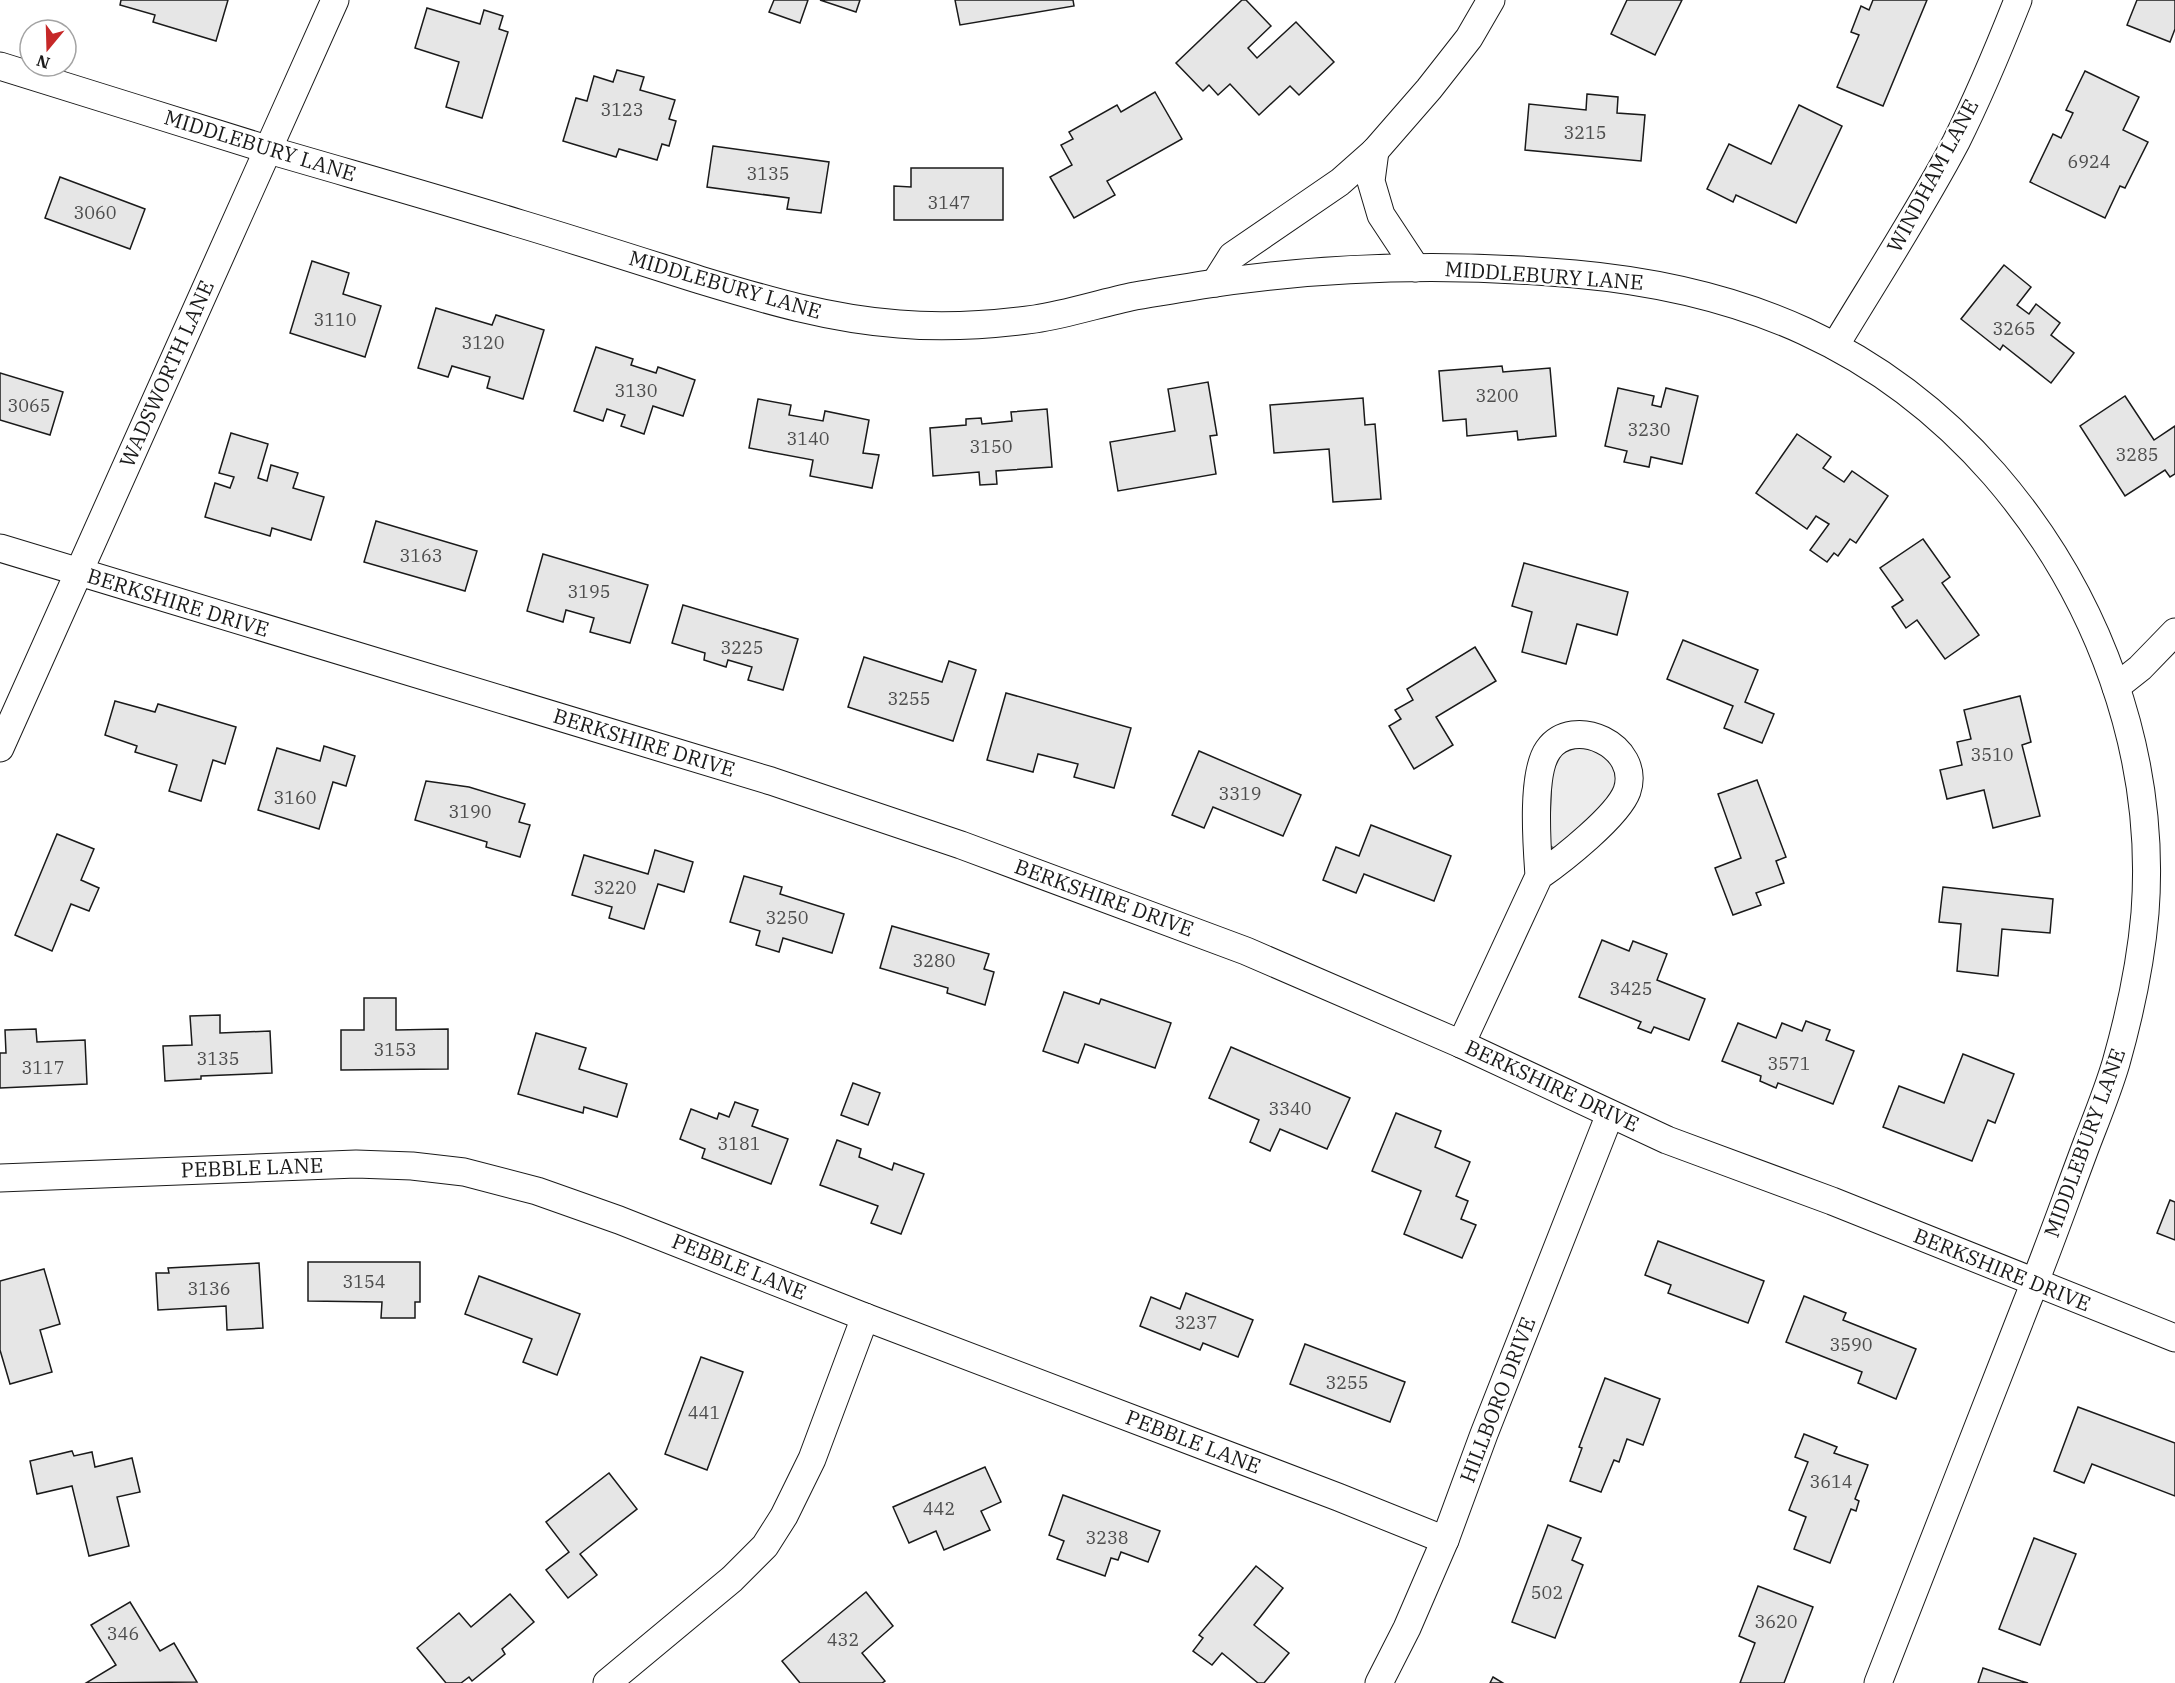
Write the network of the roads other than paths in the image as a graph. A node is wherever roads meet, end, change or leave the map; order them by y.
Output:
1 (335, 0) edge
2 (1491, 0) edge
3 (2018, 0) edge
4 (0, 66) edge
5 (269, 150) junction
6 (1375, 151) junction
7 (1416, 268) junction
8 (1215, 283) junction
9 (1835, 346) junction
10 (0, 548) edge
11 (77, 572) junction
12 (2175, 632) edge
13 (2116, 687) junction
14 (0, 748) edge
15 (1539, 876) junction
16 (1461, 1044) junction
17 (1610, 1114) junction
18 (0, 1178) edge
19 (2034, 1284) junction
20 (865, 1317) junction
21 (2175, 1338) edge
22 (1445, 1540) junction
23 (607, 1683) edge
24 (1378, 1683) edge
25 (1878, 1683) edge

1 - 5 street, WADSWORTH LANE
2 - 6 street
3 - 9 street, WINDHAM LANE
4 - 5 street, MIDDLEBURY LANE
5 - 8 street, MIDDLEBURY LANE
5 - 11 street, WADSWORTH LANE
6 - 7 street
6 - 8 street
7 - 8 street, MIDDLEBURY LANE
7 - 9 street, MIDDLEBURY LANE
9 - 13 street, MIDDLEBURY LANE
10 - 11 street, BERKSHIRE DRIVE
11 - 14 street, WADSWORTH LANE
11 - 16 street, BERKSHIRE DRIVE
12 - 13 street
13 - 19 street, MIDDLEBURY LANE
15 - 15 street
15 - 16 street
16 - 17 street, BERKSHIRE DRIVE
17 - 19 street, BERKSHIRE DRIVE
17 - 22 street, HILLBORO DRIVE
18 - 20 street, PEBBLE LANE
19 - 21 street, BERKSHIRE DRIVE
19 - 25 street, MIDDLEBURY LANE
20 - 22 street, PEBBLE LANE
20 - 23 street
22 - 24 street, HILLBORO DRIVE

